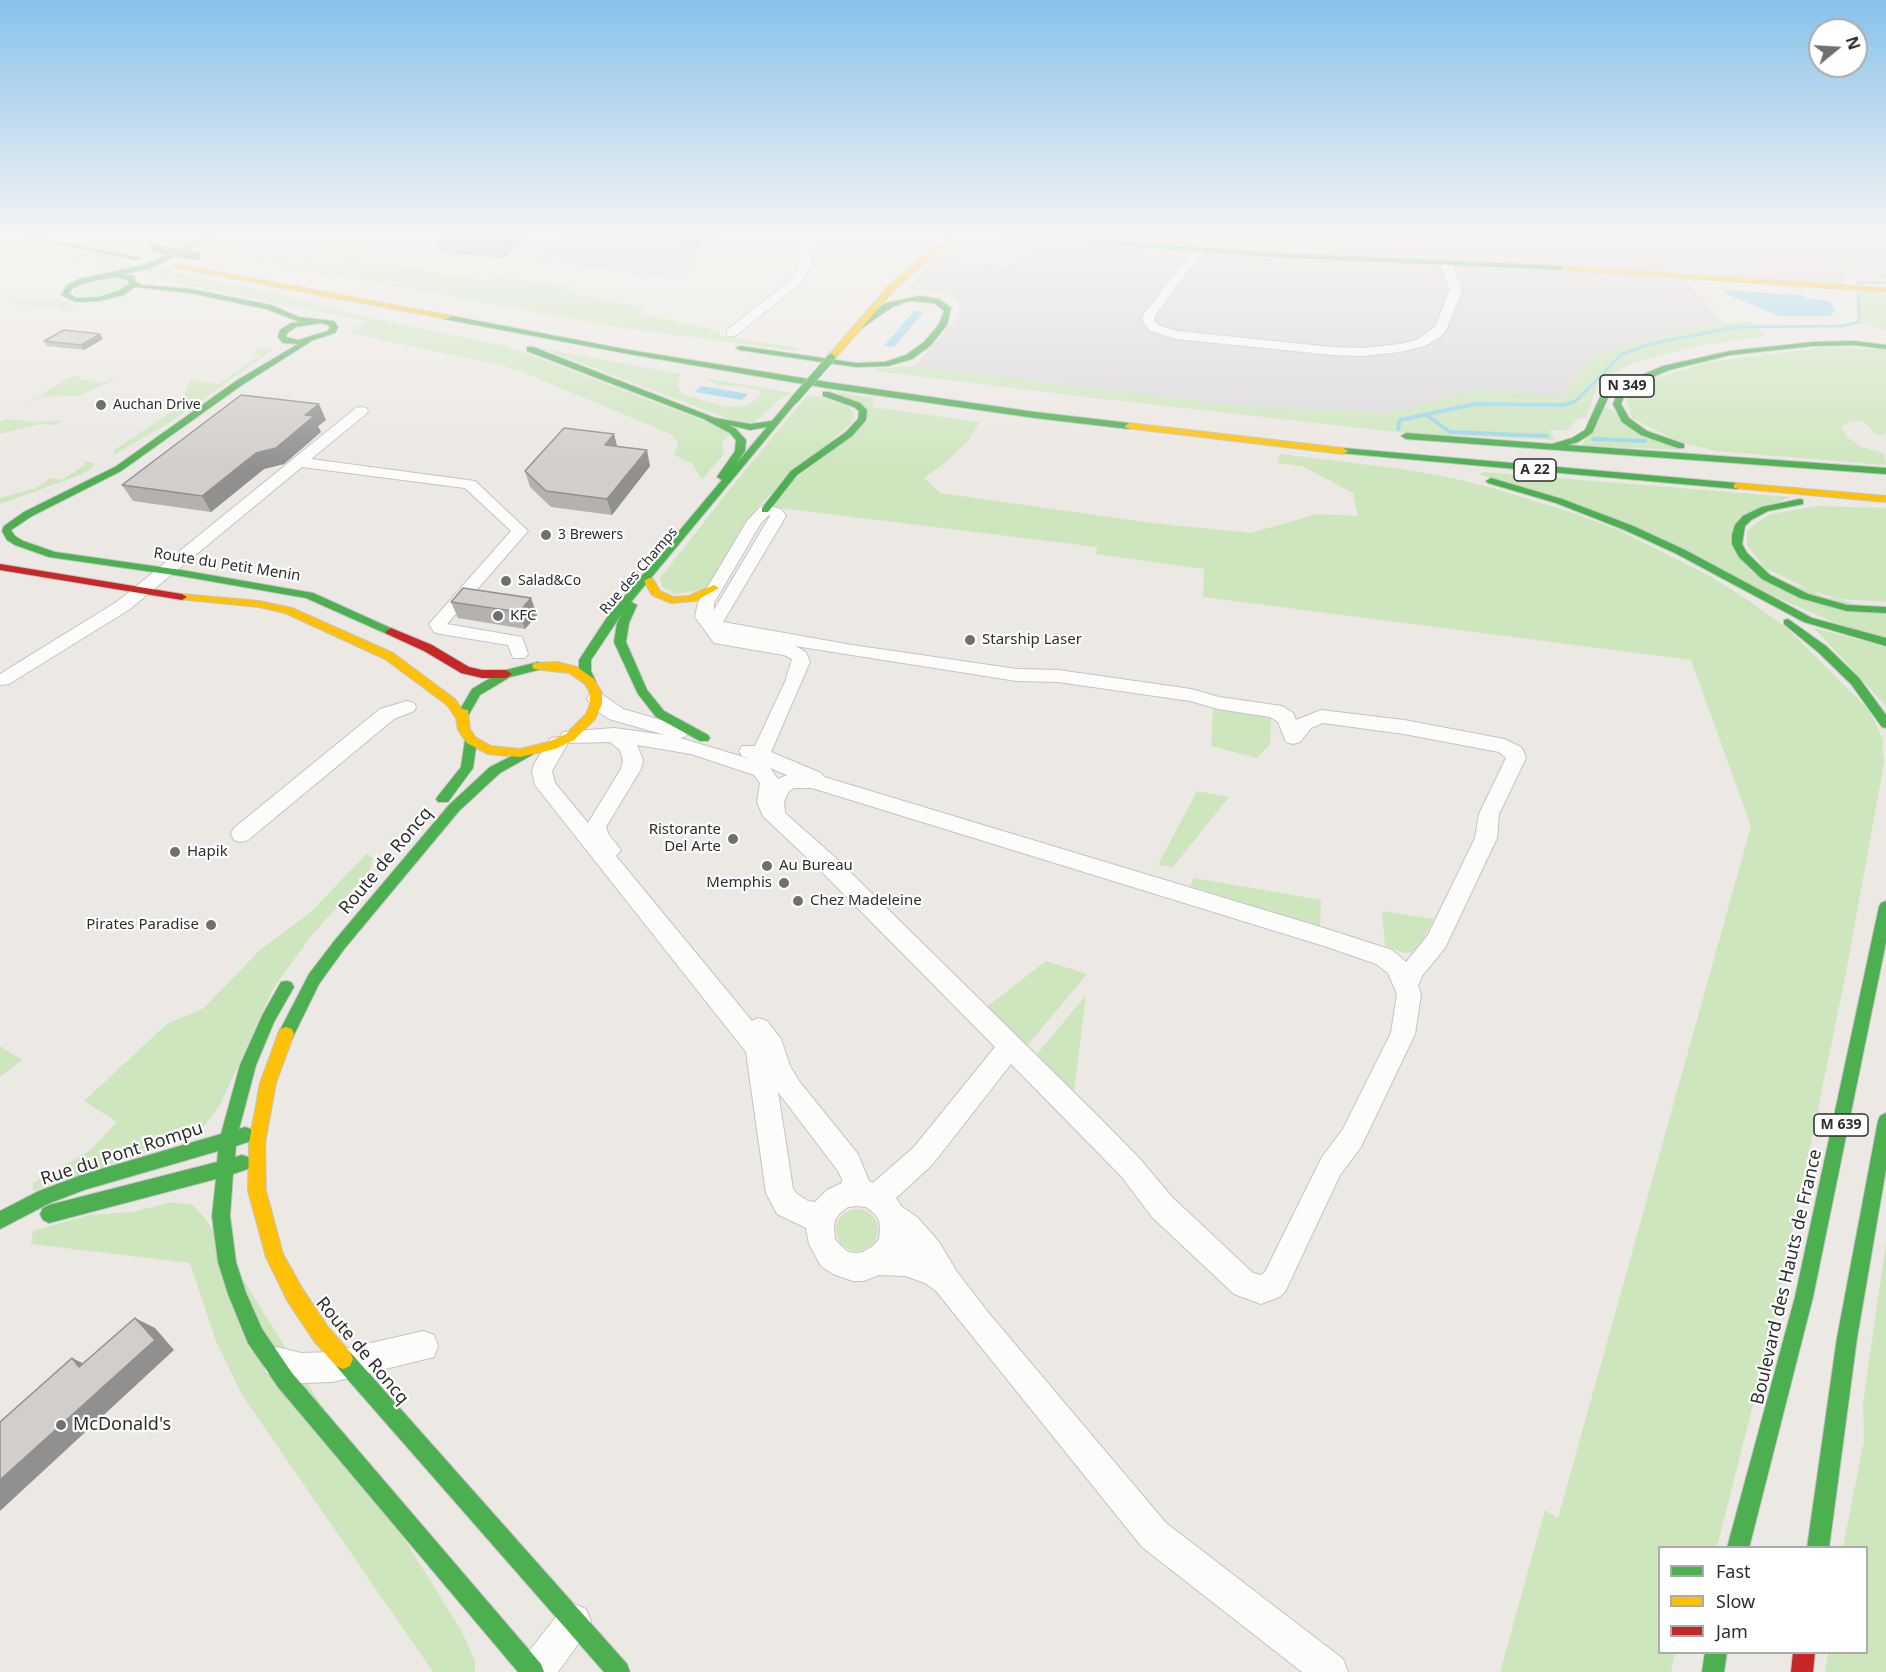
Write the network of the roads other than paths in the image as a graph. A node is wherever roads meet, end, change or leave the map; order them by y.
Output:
1 (265, 314) edge
2 (284, 314) edge
3 (370, 314) edge
4 (426, 314) edge
5 (503, 314) edge
6 (761, 314) edge
7 (868, 314) edge
8 (876, 314) edge
9 (947, 314) edge
10 (1150, 314) edge
11 (1447, 314) edge
12 (313, 321) junction
13 (565, 325) dead end
14 (855, 329) junction
15 (448, 330) junction
16 (284, 335) junction
17 (1886, 335) edge
18 (309, 341) junction
19 (729, 344) junction
20 (1886, 347) edge
21 (886, 378) dead end
22 (361, 411) dead end
23 (707, 417) junction
24 (774, 423) junction
25 (1184, 434) junction
26 (1555, 446) junction
27 (299, 462) junction
28 (740, 463) junction
29 (1843, 468) junction
30 (1886, 471) edge
31 (722, 477) junction
32 (1886, 481) edge
33 (1886, 499) edge
34 (1886, 504) edge
35 (15, 506) dead end
36 (765, 510) junction
37 (4, 529) edge
38 (663, 557) junction
39 (0, 567) edge
40 (166, 571) junction
41 (1721, 574) junction
42 (649, 581) junction
43 (714, 588) junction
44 (141, 591) junction
45 (1886, 610) edge
46 (713, 626) junction
47 (587, 630) dead end
48 (1886, 642) edge
49 (842, 649) junction
50 (519, 654) dead end
51 (558, 654) dead end
52 (529, 667) junction
53 (506, 674) junction
54 (3, 680) dead end
55 (795, 682) junction
56 (593, 690) junction
57 (407, 707) dead end
58 (462, 718) junction
59 (1886, 724) edge
60 (614, 735) junction
61 (704, 738) junction
62 (471, 740) junction
63 (564, 740) junction
64 (528, 752) junction
65 (760, 755) junction
66 (837, 788) junction
67 (775, 815) junction
68 (428, 818) dead end
69 (241, 834) dead end
70 (1886, 907) edge
71 (296, 972) dead end
72 (1407, 985) junction
73 (1010, 1047) junction
74 (1886, 1121) edge
75 (258, 1132) junction
76 (228, 1139) junction
77 (256, 1159) junction
78 (225, 1168) junction
79 (875, 1202) junction
80 (823, 1215) junction
81 (0, 1220) edge
82 (0, 1233) edge
83 (874, 1261) junction
84 (947, 1282) junction
85 (423, 1346) dead end
86 (271, 1360) junction
87 (347, 1365) junction
88 (1739, 1546) edge
89 (1818, 1546) edge
90 (574, 1621) junction
91 (1716, 1654) edge
92 (1804, 1654) edge
93 (535, 1672) edge
94 (620, 1672) edge
95 (1330, 1672) edge
96 (1713, 1672) edge
97 (1802, 1672) edge

1 - 16 main road
2 - 12 main road
3 - 15 main road
4 - 25 main road, A 22
5 - 13 main road, bridge
6 - 19 street
7 - 14 main road, Rue des Champs
8 - 14 main road
9 - 19 main road
10 - 11 street
12 - 16 main road
12 - 18 main road
14 - 24 main road, Rue des Champs, bridge
15 - 23 main road
15 - 36 main road
16 - 18 main road
16 - 35 main road
17 - 26 main road
18 - 37 main road
19 - 21 main road
20 - 29 main road, N 349
22 - 27 street
23 - 24 main road
23 - 31 main road
24 - 28 main road, Rue des Champs
25 - 33 main road, A 22
25 - 41 main road
26 - 29 main road
26 - 32 main road, A 22
27 - 40 street
27 - 50 street
28 - 31 main road, Rue des Champs
28 - 38 main road, Rue des Champs
29 - 30 main road
31 - 47 main road, Rue des Champs
34 - 45 main road
36 - 43 street
36 - 46 street
37 - 40 main road, Route du Petit Menin
38 - 42 main road
38 - 56 main road, Rue des Champs
39 - 44 main road
40 - 44 street
40 - 53 main road, Route du Petit Menin
41 - 48 main road
41 - 59 main road
42 - 43 main road
42 - 61 main road
43 - 46 street
44 - 54 street
44 - 58 main road
46 - 49 street
46 - 55 street
49 - 55 street
49 - 72 street
51 - 52 main road
52 - 53 main road
52 - 56 main road
53 - 58 main road
55 - 65 street
56 - 61 street
56 - 63 main road
57 - 69 street
58 - 62 main road
60 - 63 street
60 - 67 street
60 - 79 street
61 - 65 street
62 - 64 main road
62 - 68 main road, Route de Roncq
63 - 64 main road
63 - 80 street
64 - 75 main road, Route de Roncq
65 - 66 street
66 - 67 street
66 - 72 street
67 - 73 street
70 - 88 main road, Boulevard des Hauts de France / M 639
71 - 76 main road
72 - 73 street
73 - 79 street
74 - 89 main road, M 639
75 - 76 main road, Rue du Pont Rompu
75 - 77 main road, Route de Roncq
76 - 78 main road
76 - 81 main road, Rue du Pont Rompu
77 - 78 main road
77 - 87 main road, Route de Roncq
78 - 82 main road
78 - 86 main road
79 - 80 street
79 - 83 street
79 - 84 street
80 - 83 street
83 - 84 street
84 - 95 street
85 - 87 street
86 - 87 street
86 - 93 main road
87 - 90 main road, Route de Roncq
90 - 93 street
90 - 94 main road, Route de Roncq
91 - 96 main road
92 - 97 main road

